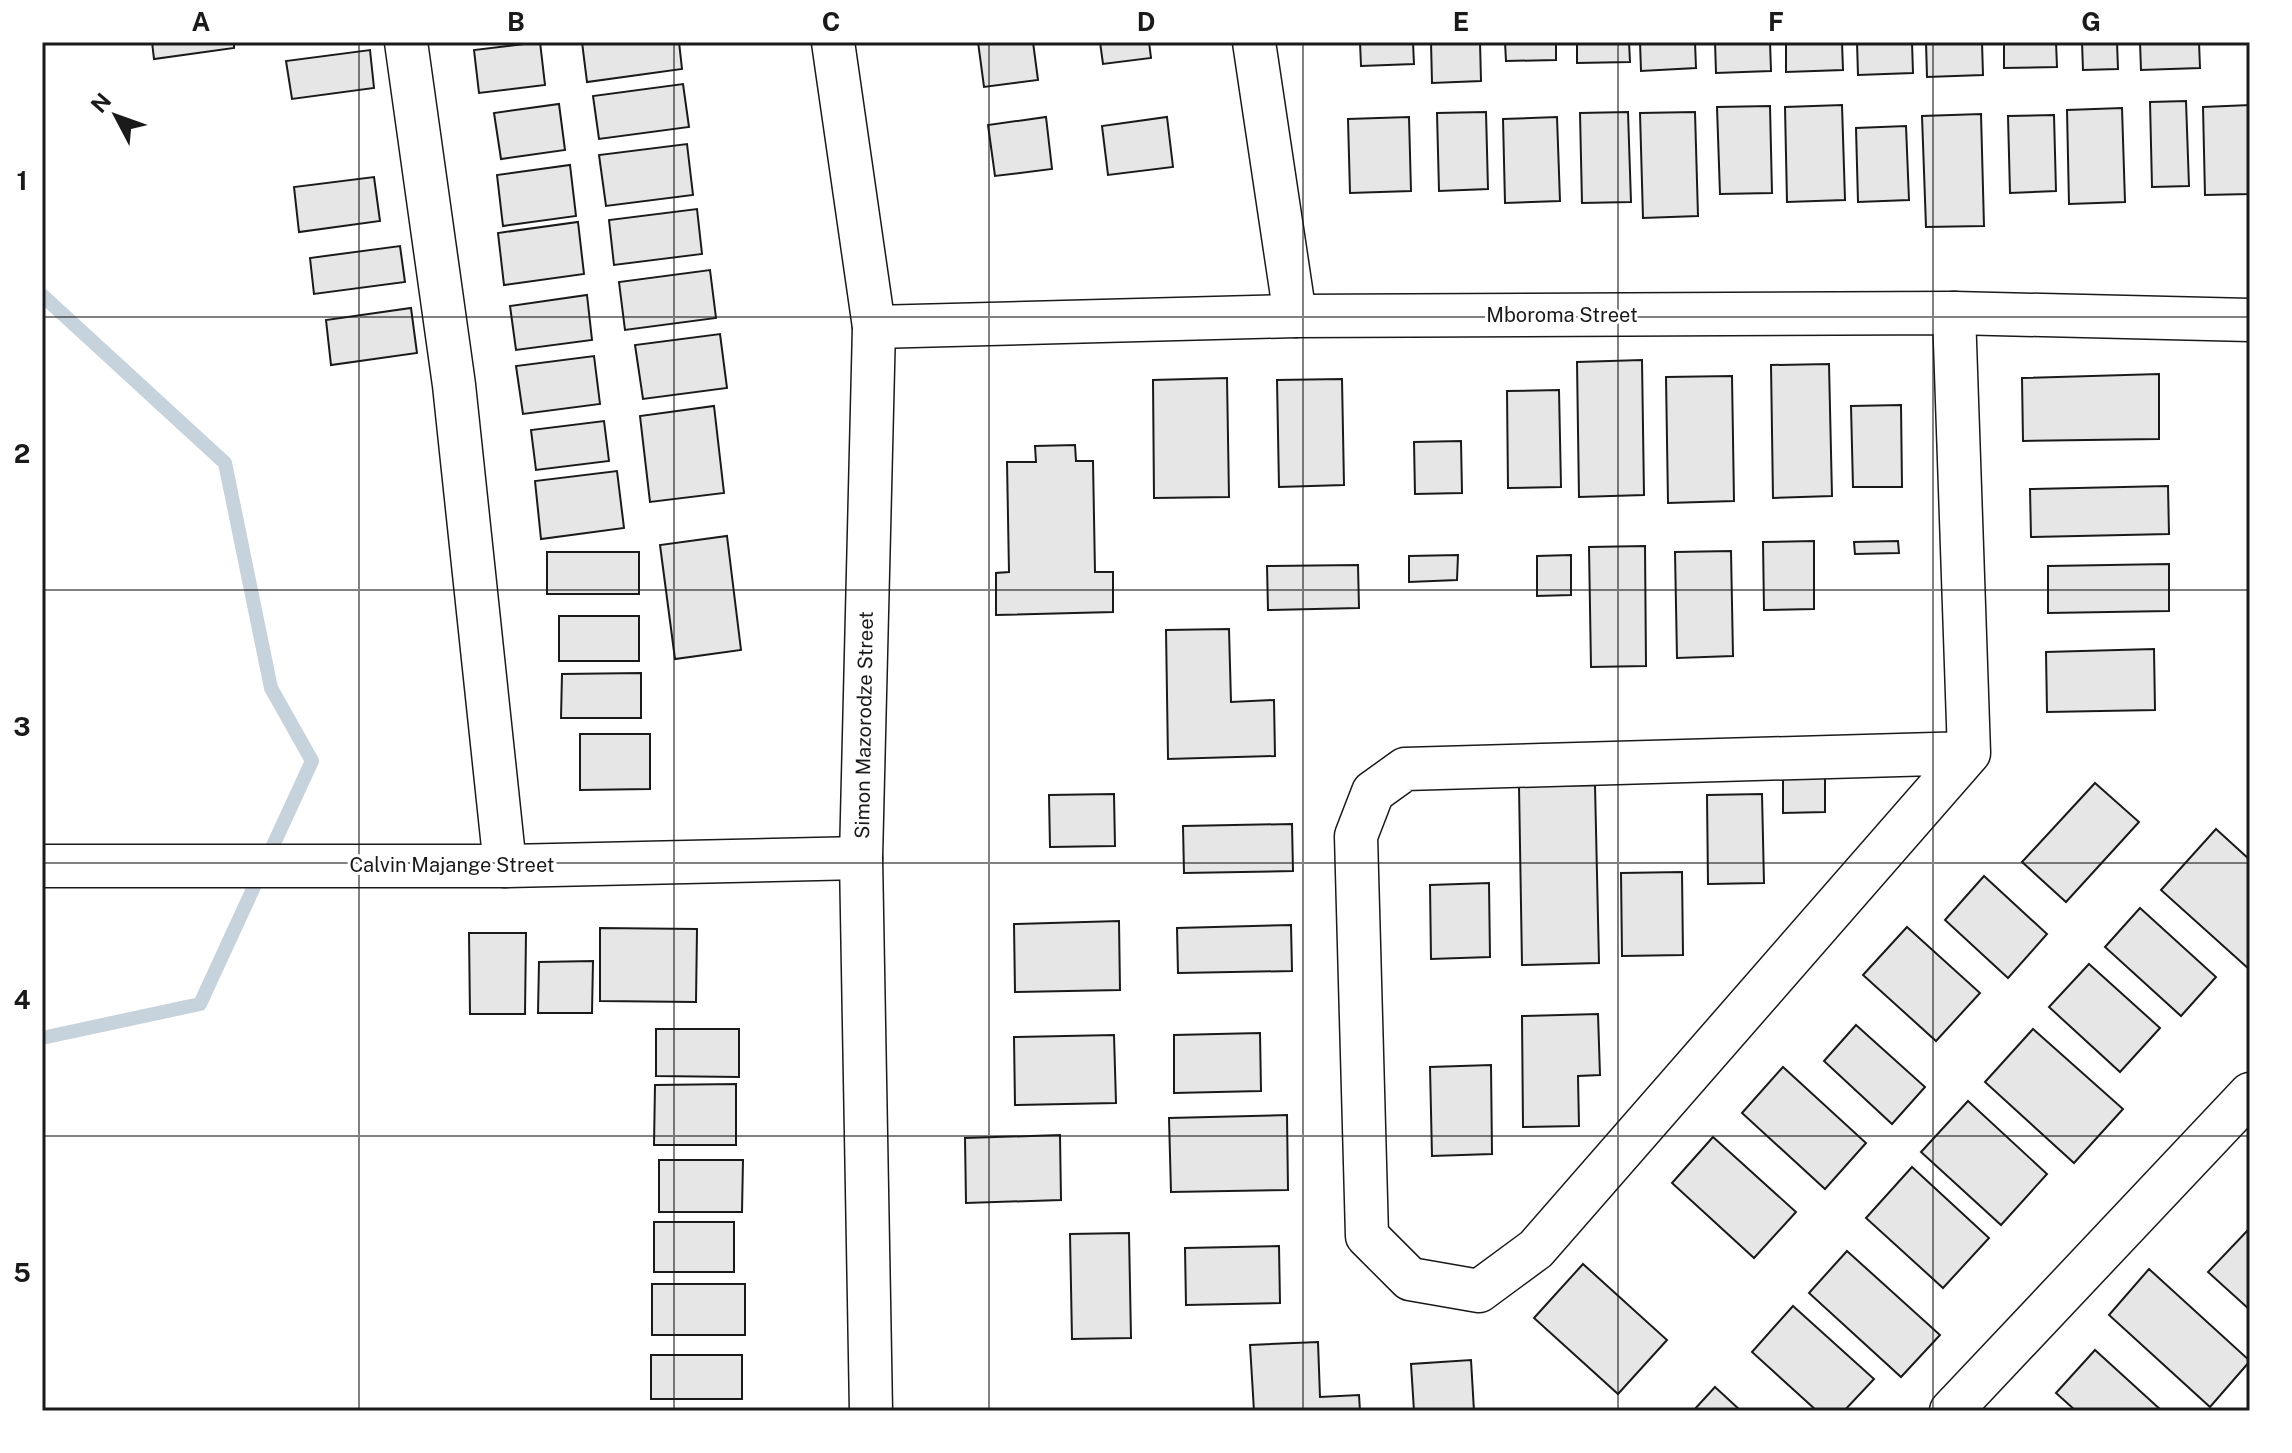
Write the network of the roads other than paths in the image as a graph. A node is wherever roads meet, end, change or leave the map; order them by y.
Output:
1 (406, 42) edge
2 (833, 42) edge
3 (1254, 42) edge
4 (1954, 313) junction
5 (1295, 316) junction
6 (2250, 320) edge
7 (874, 327) junction
8 (1969, 753) junction
9 (861, 858) junction
10 (42, 866) edge
11 (505, 866) junction
12 (2250, 1094) edge
13 (871, 1411) edge
14 (1951, 1411) edge

1 - 11 street
2 - 7 street, Simon Mazorodze Street
3 - 5 street
4 - 5 street, Mboroma Street
4 - 6 street, Mboroma Street
4 - 8 street
5 - 7 street, Mboroma Street
7 - 9 street, Simon Mazorodze Street
8 - 8 street
9 - 11 street, Calvin Majange Street
9 - 13 street, Simon Mazorodze Street
10 - 11 street, Calvin Majange Street
12 - 14 street

